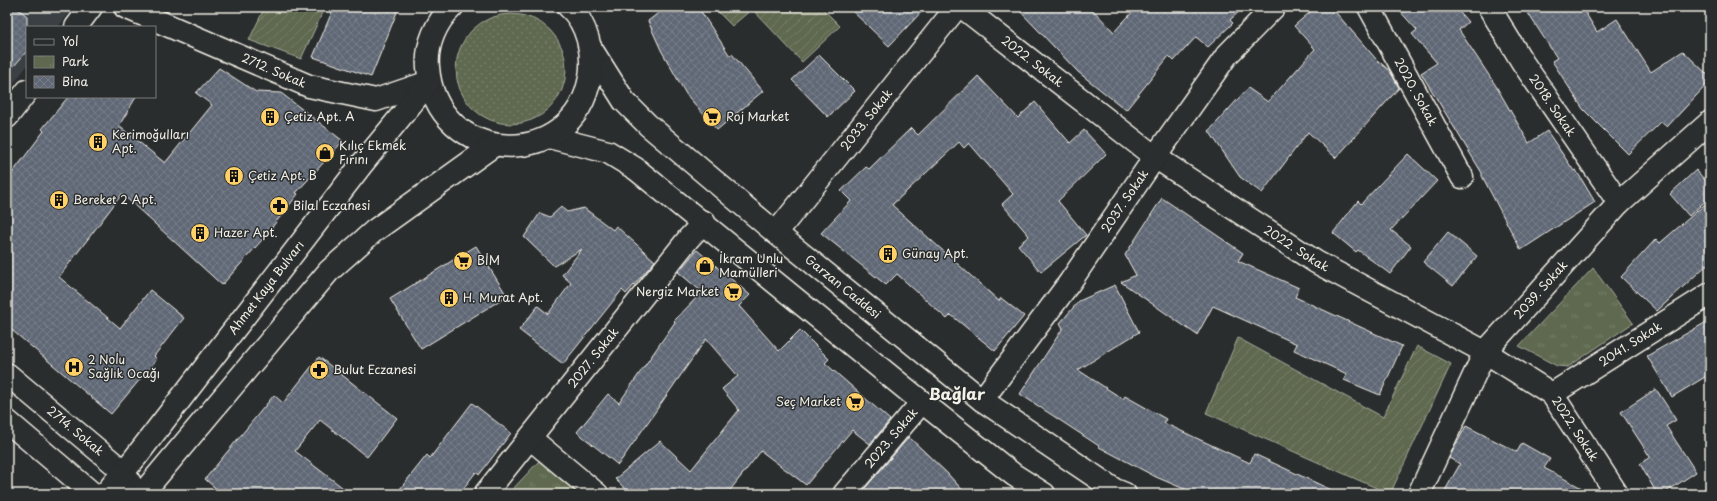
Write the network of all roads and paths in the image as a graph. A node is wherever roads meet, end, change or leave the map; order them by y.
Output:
1 (92, 7) edge
2 (125, 7) edge
3 (452, 7) edge
4 (957, 7) edge
5 (962, 7) edge
6 (1274, 7) edge
7 (1369, 7) edge
8 (1489, 7) edge
9 (570, 8) edge
10 (77, 26) edge
11 (590, 47) junction
12 (429, 82) junction
13 (26, 92) edge
14 (7, 117) edge
15 (1710, 122) edge
16 (549, 137) junction
17 (494, 145) junction
18 (1155, 157) junction
19 (1462, 177) dead end
20 (1618, 203) junction
21 (704, 222) junction
22 (776, 233) junction
23 (1710, 294) edge
24 (1485, 352) junction
25 (7, 374) edge
26 (1552, 394) junction
27 (982, 400) junction
28 (922, 402) junction
29 (7, 421) edge
30 (530, 438) junction
31 (124, 472) junction
32 (1118, 493) edge
33 (93, 494) edge
34 (105, 494) edge
35 (136, 494) edge
36 (142, 494) edge
37 (485, 494) edge
38 (597, 494) edge
39 (844, 494) edge
40 (1044, 494) edge
41 (1419, 494) edge
42 (1617, 494) edge

1 - 10 street
2 - 12 street, 2712. Sokak
3 - 12 street
4 - 22 street, 2033. Sokak
5 - 18 street, 2022. Sokak
6 - 18 street, 2037. Sokak
7 - 19 street, 2020. Sokak
8 - 20 street, 2018. Sokak
9 - 11 street
11 - 16 street
11 - 22 street, Garzan Caddesi
12 - 17 street
12 - 31 street, Ahmet Kaya Bulvarı
13 - 14 street
15 - 20 street, 2039. Sokak
16 - 17 street
16 - 21 street
17 - 36 street
18 - 24 street, 2022. Sokak
18 - 27 street, 2037. Sokak
20 - 24 street, 2039. Sokak
21 - 28 street
21 - 30 street, 2027. Sokak
22 - 27 street, Garzan Caddesi
23 - 26 street, 2041. Sokak
24 - 26 street, 2022. Sokak
24 - 41 street, 2039. Sokak
25 - 31 street, 2714. Sokak
26 - 42 street, 2022. Sokak
27 - 32 street, Garzan Caddesi
28 - 39 street, 2023. Sokak
28 - 40 street
29 - 33 street
30 - 37 street, 2027. Sokak
30 - 38 street
31 - 34 street, Ahmet Kaya Bulvarı
31 - 35 street, 2714. Sokak

